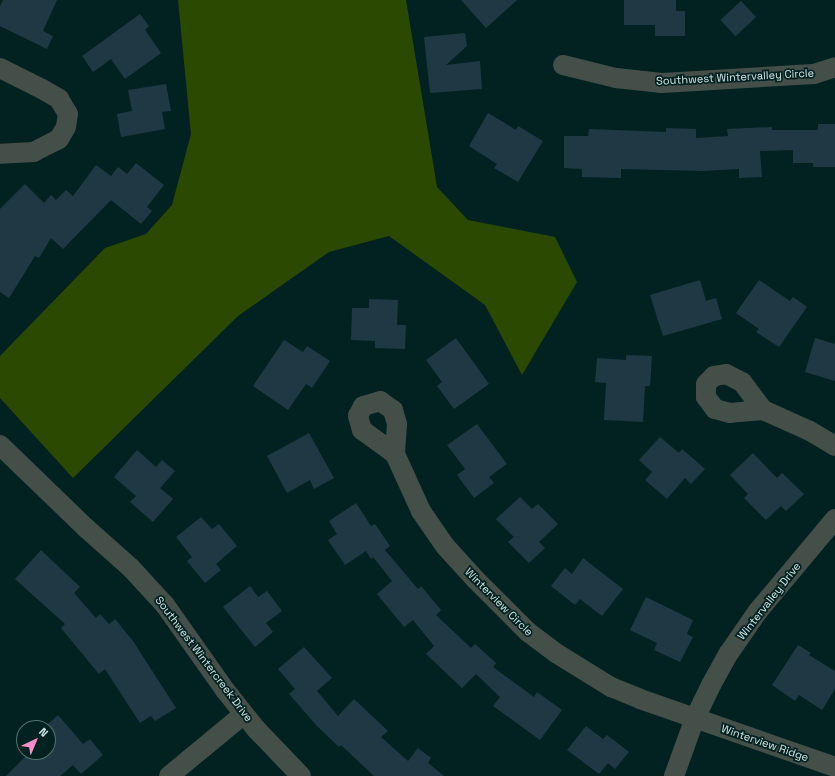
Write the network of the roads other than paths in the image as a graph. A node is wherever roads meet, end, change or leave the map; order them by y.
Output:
1 (563, 65) dead end
2 (835, 67) edge
3 (0, 68) edge
4 (0, 154) edge
5 (763, 410) dead end
6 (0, 445) edge
7 (835, 446) edge
8 (395, 454) dead end
9 (835, 519) edge
10 (244, 714) junction
11 (695, 718) junction
12 (835, 767) edge
13 (169, 776) edge
14 (301, 776) edge
15 (674, 776) edge

1 - 2 street, Southwest Wintervalley Circle
3 - 4 street
5 - 7 street
6 - 10 street, Southwest Wintercreek Drive
8 - 11 street, Winterview Circle
9 - 11 street, Wintervalley Drive
10 - 13 street
10 - 14 street, Southwest Wintercreek Drive
11 - 12 street, Winterview Ridge
11 - 15 street, Wintervalley Drive

